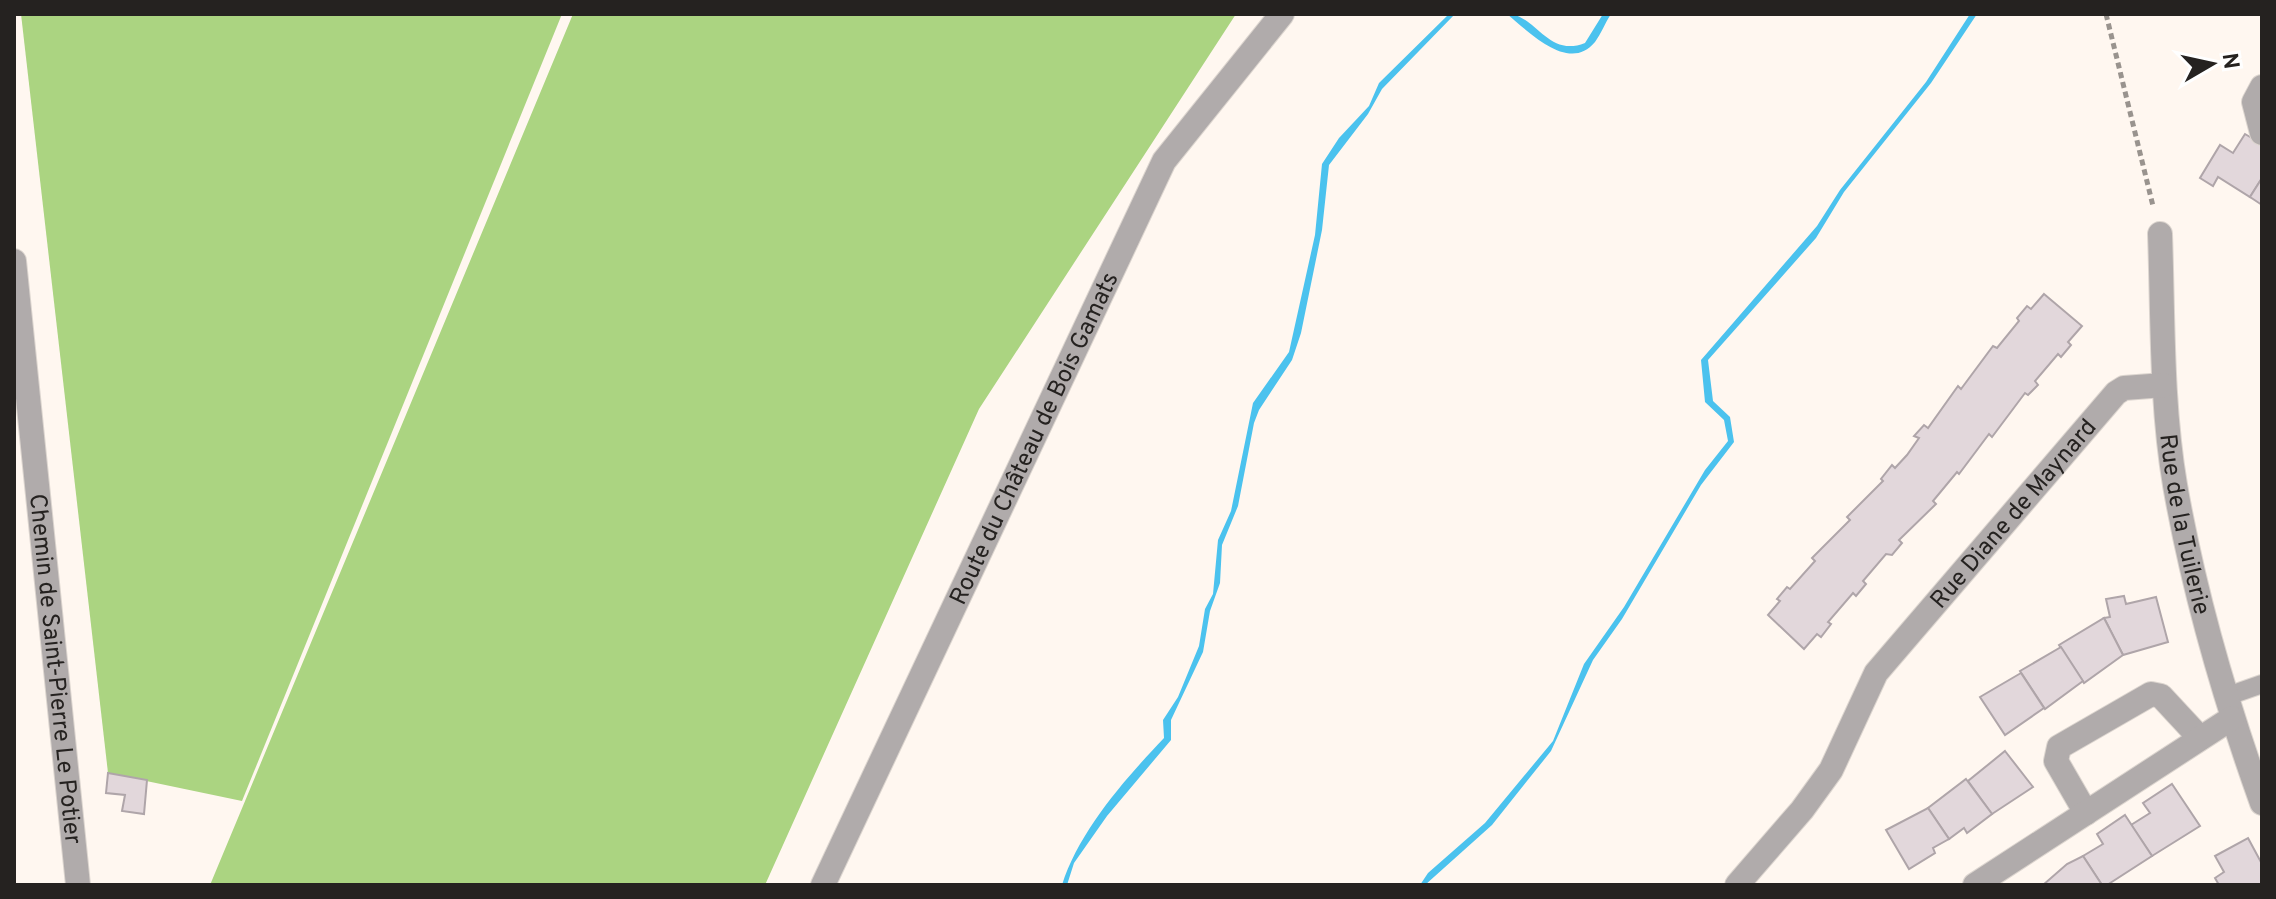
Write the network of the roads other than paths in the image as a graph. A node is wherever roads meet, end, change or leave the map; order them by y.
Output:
1 (1282, 14) edge
2 (2262, 87) edge
3 (2262, 133) edge
4 (2160, 234) road end
5 (14, 261) edge
6 (2164, 385) junction
7 (2262, 684) edge
8 (2228, 708) junction
9 (2200, 738) junction
10 (2262, 803) edge
11 (2086, 813) junction
12 (78, 885) edge
13 (823, 885) edge
14 (1737, 885) edge
15 (1975, 885) edge

1 - 13 street, Route du Château de Bois Gamats
2 - 3 street
4 - 6 street, Rue de la Tuilerie
5 - 12 street, Chemin de Saint-Pierre Le Potier
6 - 8 street, Rue de la Tuilerie
6 - 14 street, Rue Diane de Maynard
7 - 8 lane
8 - 9 street
8 - 10 street, Rue de la Tuilerie
9 - 11 street
9 - 11 street
11 - 15 street

